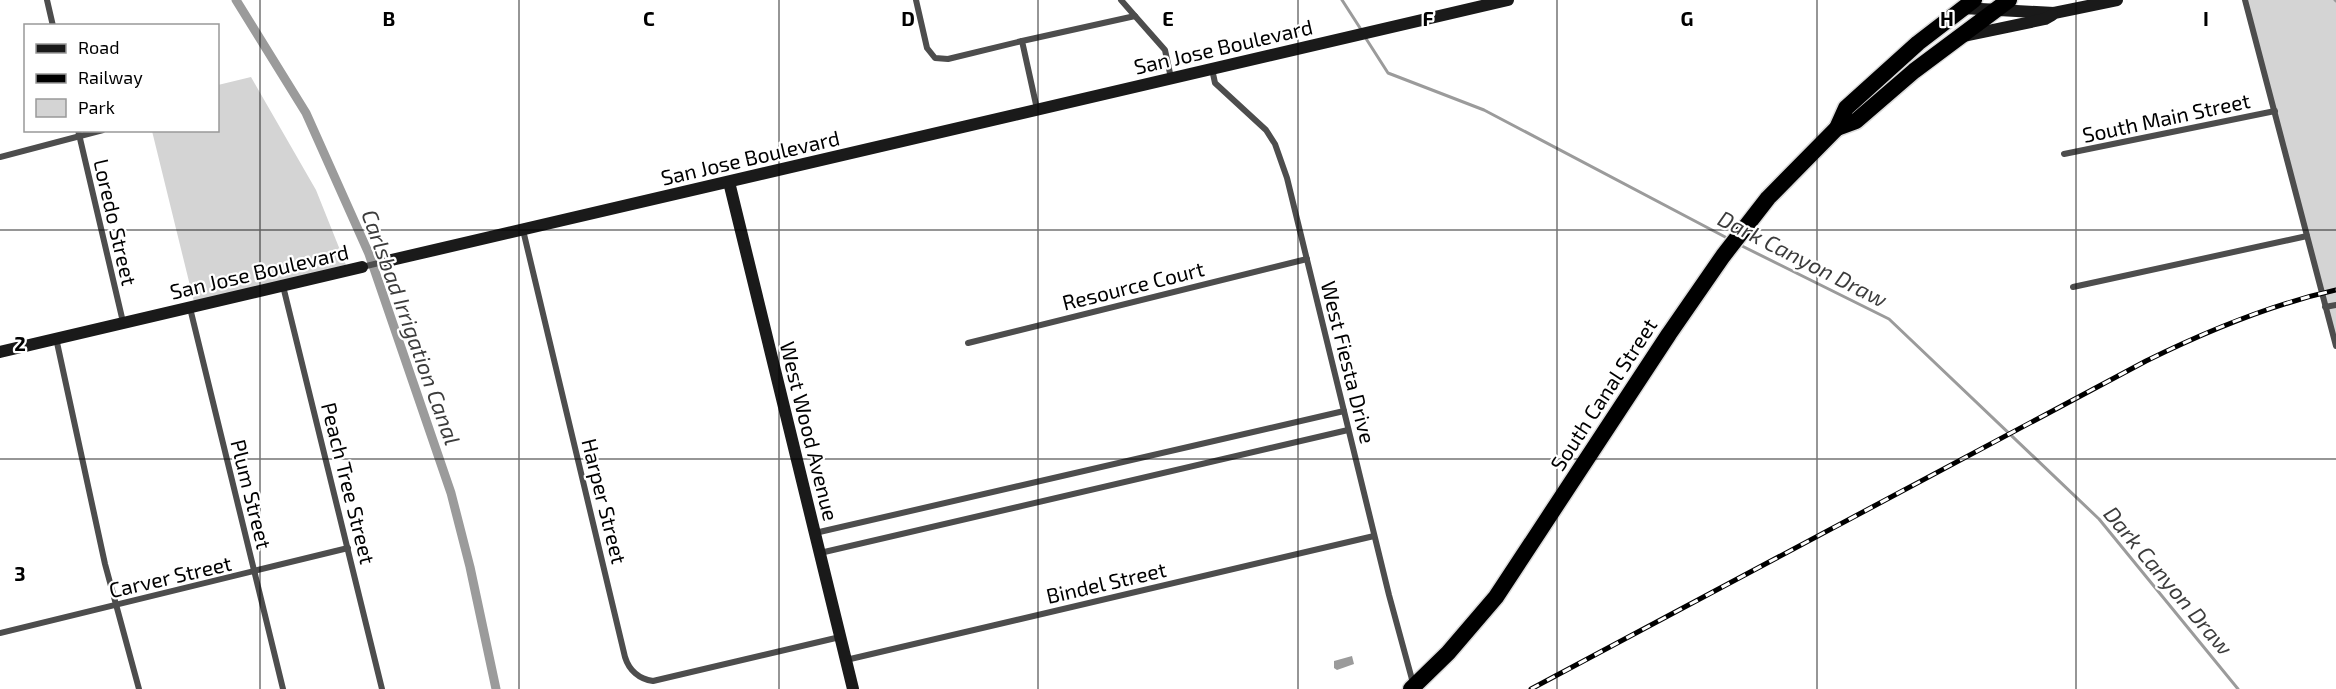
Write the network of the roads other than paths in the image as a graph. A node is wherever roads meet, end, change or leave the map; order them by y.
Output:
1 (47, 0) edge
2 (916, 0) edge
3 (1121, 0) edge
4 (1508, 0) edge
5 (2115, 0) edge
6 (2245, 0) edge
7 (1969, 4) edge
8 (2003, 4) edge
9 (2054, 13) junction
10 (1136, 16) junction
11 (53, 24) edge
12 (1960, 36) junction
13 (1022, 41) junction
14 (1212, 69) junction
15 (1171, 78) junction
16 (1038, 110) junction
17 (2275, 111) junction
18 (1837, 128) junction
19 (79, 133) edge
20 (2064, 154) dead end
21 (0, 157) edge
22 (729, 182) junction
23 (523, 230) junction
24 (2307, 236) junction
25 (1307, 259) junction
26 (383, 262) joint
27 (362, 267) joint
28 (284, 286) junction
29 (2073, 287) dead end
30 (2336, 304) edge
31 (190, 307) junction
32 (2325, 307) junction
33 (123, 322) junction
34 (56, 338) junction
35 (968, 343) dead end
36 (2336, 346) edge
37 (0, 352) edge
38 (1344, 411) junction
39 (1348, 430) junction
40 (815, 533) junction
41 (1374, 536) junction
42 (348, 548) junction
43 (820, 553) junction
44 (254, 573) junction
45 (116, 606) junction
46 (0, 633) edge
47 (841, 637) junction
48 (846, 660) junction
49 (1414, 688) edge
50 (139, 689) edge
51 (283, 689) edge
52 (382, 689) edge
53 (853, 689) edge

1 - 11 street
2 - 13 street
3 - 10 street
4 - 14 street, San Jose Boulevard
5 - 9 street
6 - 17 street
7 - 8 street
7 - 18 highway, South Canal Street
8 - 9 street
8 - 12 highway, South Canal Street
9 - 12 street
10 - 13 street
10 - 15 street
12 - 18 highway, South Canal Street
13 - 16 street
14 - 15 street, San Jose Boulevard
14 - 25 street, West Fiesta Drive
15 - 16 street, San Jose Boulevard
16 - 22 street, San Jose Boulevard
17 - 20 street, South Main Street
17 - 24 street
18 - 49 highway, South Canal Street
19 - 21 street
19 - 33 street, Loredo Street
22 - 23 street, San Jose Boulevard
22 - 40 street, West Wood Avenue
23 - 26 street, San Jose Boulevard
23 - 47 street, Harper Street
24 - 29 street
24 - 32 street
25 - 35 street, Resource Court
25 - 38 street, West Fiesta Drive
26 - 27 street, San Jose Boulevard
27 - 28 street, San Jose Boulevard
28 - 31 street, San Jose Boulevard
28 - 42 street, Peach Tree Street
30 - 32 street
31 - 33 street, San Jose Boulevard
31 - 44 street, Plum Street
32 - 36 street
33 - 34 street, San Jose Boulevard
34 - 37 street, San Jose Boulevard
34 - 45 street
38 - 39 street, West Fiesta Drive
38 - 40 street
39 - 41 street, West Fiesta Drive
39 - 43 street
40 - 43 street, West Wood Avenue
41 - 48 street, Bindel Street
41 - 49 street, West Fiesta Drive
42 - 44 street, Carver Street
42 - 52 street, Peach Tree Street
43 - 47 street, West Wood Avenue
44 - 45 street, Carver Street
44 - 51 street, Plum Street
45 - 46 street, Carver Street
45 - 50 street
47 - 48 street, West Wood Avenue
48 - 53 street, West Wood Avenue

